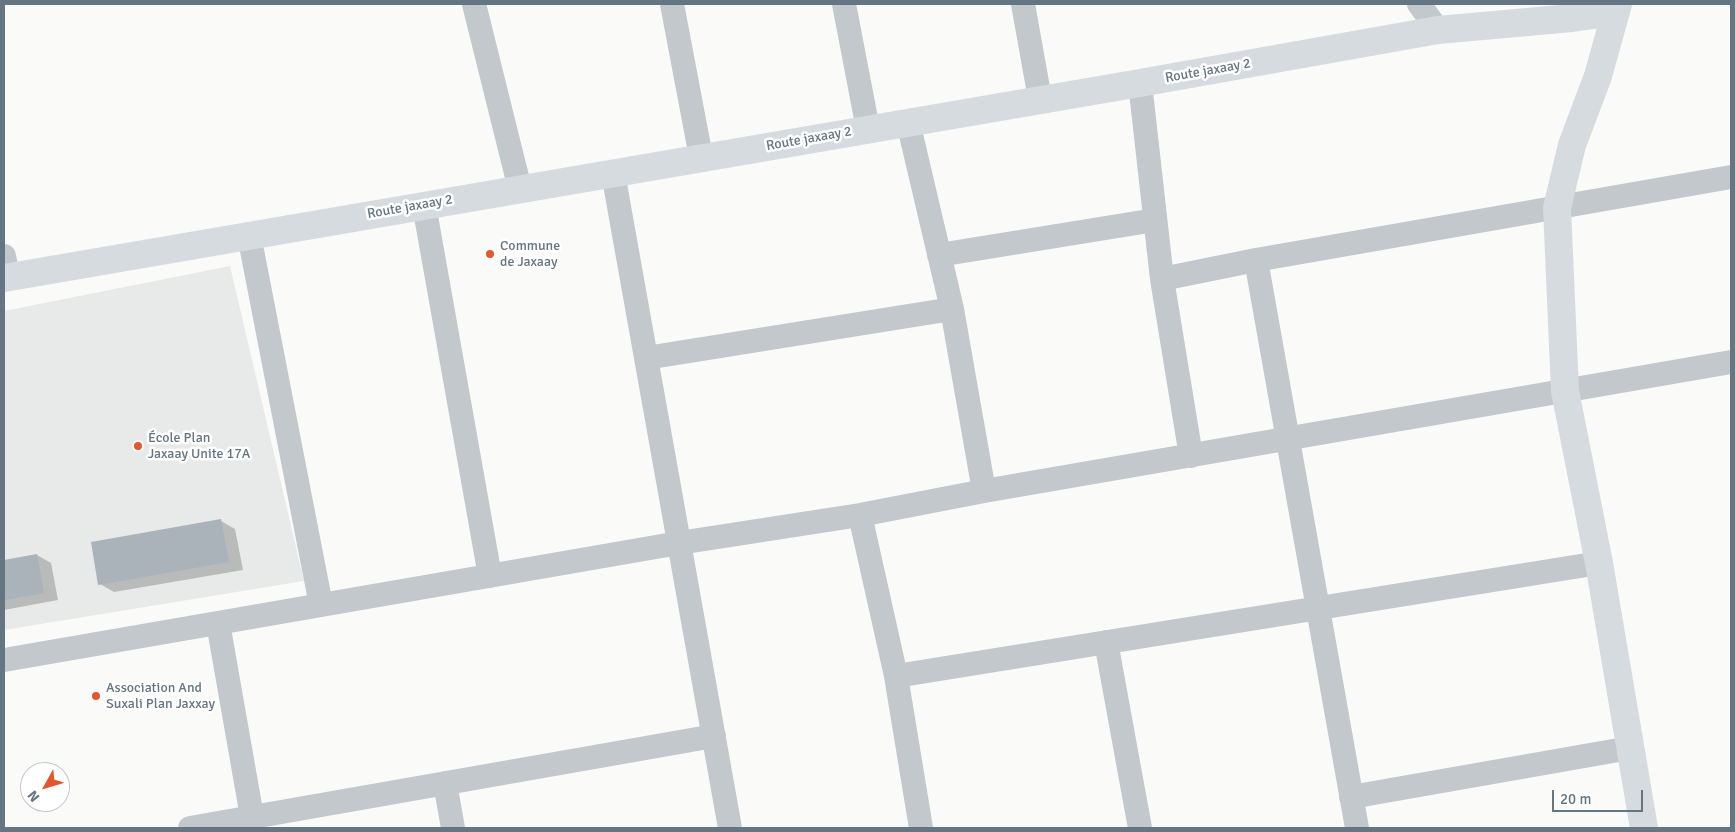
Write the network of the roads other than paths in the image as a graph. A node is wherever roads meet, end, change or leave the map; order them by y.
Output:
1 (474, 4) edge
2 (672, 4) edge
3 (844, 4) edge
4 (1023, 4) edge
5 (1419, 4) edge
6 (1552, 4) edge
7 (1617, 8) edge
8 (1532, 22) junction
9 (1438, 30) junction
10 (1140, 83) junction
11 (1040, 99) junction
12 (908, 122) junction
13 (868, 129) junction
14 (701, 157) junction
15 (613, 173) junction
16 (1731, 177) edge
17 (520, 188) junction
18 (424, 205) junction
19 (1557, 208) junction
20 (1155, 220) junction
21 (249, 235) junction
22 (939, 255) junction
23 (1256, 260) junction
24 (5, 270) edge
25 (1162, 279) junction
26 (952, 309) junction
27 (646, 358) junction
28 (1731, 362) edge
29 (1565, 390) junction
30 (1287, 439) junction
31 (1191, 456) junction
32 (984, 491) junction
33 (860, 515) junction
34 (679, 543) junction
35 (1599, 563) junction
36 (490, 576) junction
37 (321, 605) junction
38 (1318, 608) junction
39 (218, 623) junction
40 (1106, 642) junction
41 (4, 660) edge
42 (896, 676) junction
43 (714, 736) junction
44 (1630, 748) junction
45 (445, 783) junction
46 (1351, 797) junction
47 (253, 823) edge
48 (190, 828) edge
49 (453, 828) edge
50 (730, 828) edge
51 (921, 828) edge
52 (1140, 828) edge
53 (1357, 828) edge
54 (1644, 828) edge

1 - 17 street
2 - 14 street
3 - 13 street
4 - 11 street
5 - 9 street
6 - 8 street
7 - 8 street, Route jaxaay 2
7 - 19 street
8 - 9 street, Route jaxaay 2
9 - 10 street, Route jaxaay 2
10 - 11 street, Route jaxaay 2
10 - 20 street
11 - 12 street, Route jaxaay 2
12 - 13 street, Route jaxaay 2
12 - 22 street
13 - 14 street, Route jaxaay 2
14 - 15 street, Route jaxaay 2
15 - 17 street, Route jaxaay 2
15 - 27 street
16 - 19 street
17 - 18 street, Route jaxaay 2
18 - 21 street, Route jaxaay 2
18 - 36 street
19 - 23 street
19 - 29 street
20 - 22 street
20 - 25 street
21 - 24 street, Route jaxaay 2
21 - 37 street
22 - 26 street
23 - 25 street
23 - 30 street
25 - 31 street
26 - 27 street
26 - 32 street
27 - 34 street
28 - 29 street
29 - 30 street
29 - 35 street
30 - 31 street
30 - 38 street
31 - 32 street
32 - 33 street
33 - 34 street
33 - 42 street
34 - 36 street
34 - 43 street
35 - 38 street
35 - 44 street
36 - 37 street
37 - 39 street
38 - 40 street
38 - 46 street
39 - 41 street
39 - 47 street
40 - 42 street
40 - 52 street
42 - 51 street
43 - 45 street
43 - 50 street
44 - 46 street
44 - 54 street
45 - 47 street
45 - 49 street
46 - 53 street
47 - 48 street

